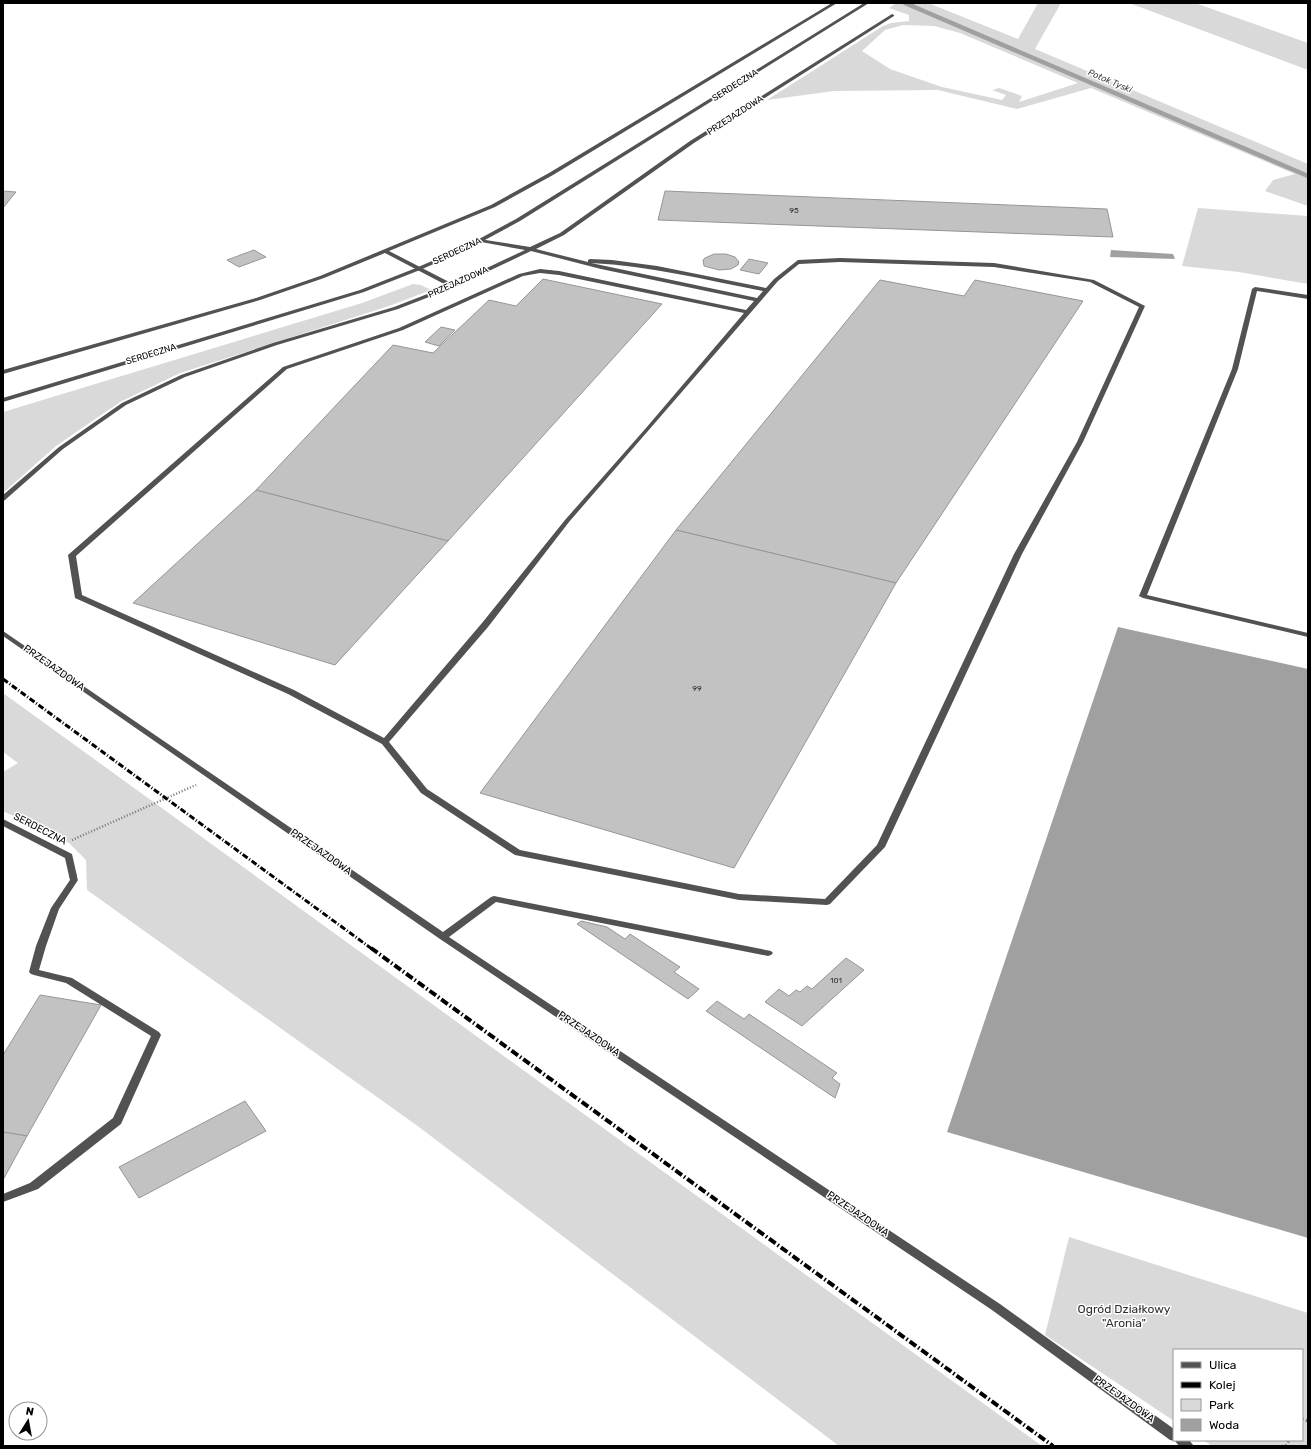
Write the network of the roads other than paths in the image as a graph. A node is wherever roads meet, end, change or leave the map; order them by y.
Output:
1 (834, 3) edge
2 (867, 3) edge
3 (892, 15) dead end
4 (481, 240) junction
5 (530, 249) junction
6 (387, 252) junction
7 (582, 261) junction
8 (418, 269) junction
9 (452, 286) junction
10 (767, 290) junction
11 (1308, 298) edge
12 (758, 300) junction
13 (748, 312) junction
14 (3, 372) edge
15 (3, 400) edge
16 (3, 499) edge
17 (3, 633) edge
18 (1308, 635) edge
19 (385, 742) junction
20 (3, 822) edge
21 (443, 937) junction
22 (768, 953) dead end
23 (3, 1198) edge
24 (1173, 1435) edge

1 - 6 street
2 - 4 street, SERDECZNA
3 - 5 street, PRZEJAZDOWA
4 - 5 street
4 - 8 street, SERDECZNA
5 - 7 street
5 - 9 street, PRZEJAZDOWA
6 - 8 street
6 - 14 street
7 - 10 street
7 - 12 street
8 - 9 street
8 - 15 street, SERDECZNA
9 - 16 street, PRZEJAZDOWA
10 - 12 street
10 - 19 street
11 - 18 street
12 - 13 street
13 - 19 street
13 - 19 street
17 - 21 street, PRZEJAZDOWA
20 - 23 street, SERDECZNA
21 - 22 street
21 - 24 street, PRZEJAZDOWA

